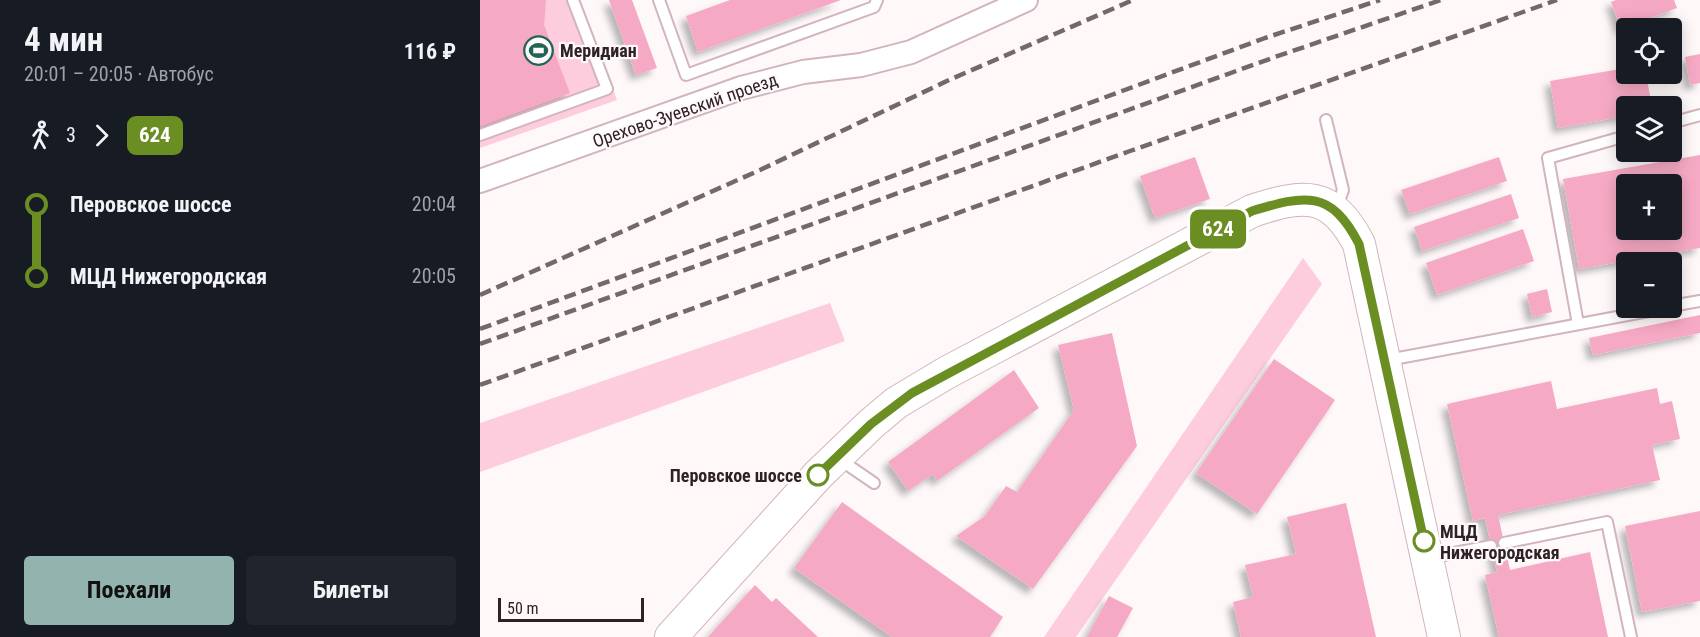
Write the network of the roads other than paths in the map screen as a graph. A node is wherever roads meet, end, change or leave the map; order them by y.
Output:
1 (573, 0) edge
2 (659, 0) edge
3 (877, 0) edge
4 (1026, 0) edge
5 (1700, 115) edge
6 (1326, 120) dead end
7 (1682, 120) edge
8 (480, 135) edge
9 (1616, 139) edge
10 (480, 181) edge
11 (1335, 211) junction
12 (1700, 301) edge
13 (1682, 304) edge
14 (1616, 317) edge
15 (1578, 324) junction
16 (1385, 361) junction
17 (836, 457) junction
18 (874, 483) dead end
19 (1504, 543) dead end
20 (1491, 546) dead end
21 (1428, 558) junction
22 (671, 637) edge
23 (1444, 637) edge
24 (1631, 637) edge

1 - 8 lane
2 - 3 lane
4 - 10 street, Орехово-Зуевский проезд
5 - 7 lane
6 - 11 lane
9 - 15 lane
11 - 16 street
11 - 17 street
12 - 13 lane
14 - 15 lane
15 - 16 lane
16 - 21 street
17 - 18 lane
17 - 22 street
19 - 24 lane
20 - 21 lane
21 - 23 street

